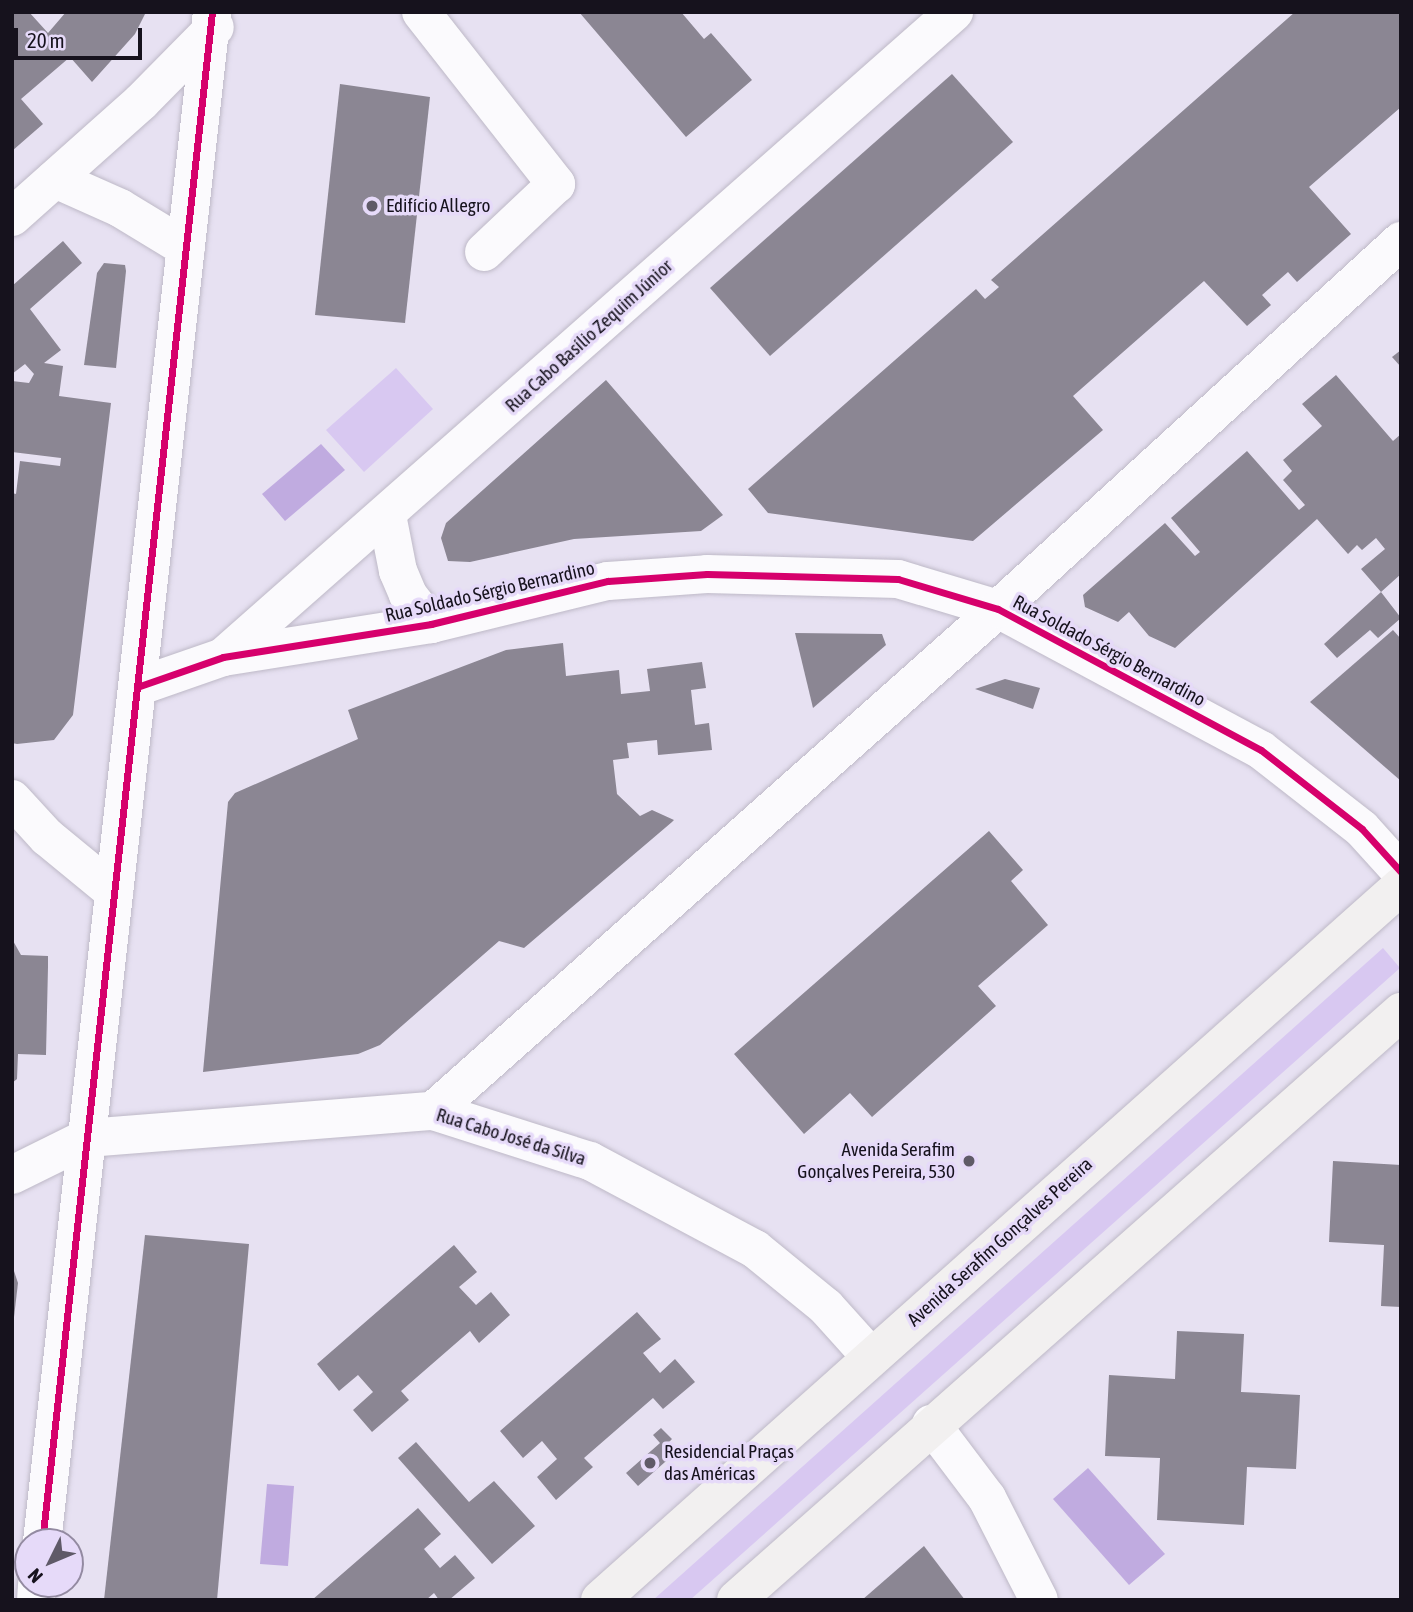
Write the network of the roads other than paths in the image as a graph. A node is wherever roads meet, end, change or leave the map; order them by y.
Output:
1 (421, 12) edge
2 (954, 12) edge
3 (218, 19) edge
4 (55, 179) junction
5 (12, 217) edge
6 (1401, 242) edge
7 (186, 248) junction
8 (484, 252) dead end
9 (387, 515) junction
10 (998, 609) junction
11 (431, 624) junction
12 (223, 657) junction
13 (137, 687) junction
14 (12, 799) edge
15 (1401, 872) edge
16 (1401, 886) edge
17 (114, 892) junction
18 (1401, 1012) edge
19 (433, 1111) junction
20 (87, 1138) junction
21 (12, 1175) edge
22 (872, 1357) junction
23 (931, 1424) junction
24 (44, 1528) edge
25 (600, 1600) edge
26 (736, 1600) edge
27 (1039, 1600) edge

1 - 8 street
2 - 9 street, Rua Cabo Basílio Zequim Júnior
3 - 4 street
3 - 7 street
4 - 5 street
4 - 7 street
6 - 10 street
7 - 13 street
9 - 11 street, Rua Soldado Sérgio Bernardino
9 - 12 street, Rua Cabo Basílio Zequim Júnior
10 - 11 street, Rua Soldado Sérgio Bernardino
10 - 15 street, Rua Soldado Sérgio Bernardino
10 - 19 street
11 - 12 street, Rua Soldado Sérgio Bernardino
12 - 13 street, Rua Soldado Sérgio Bernardino
13 - 17 street
14 - 17 street
16 - 22 main road, Avenida Serafim Gonçalves Pereira
17 - 20 street
18 - 23 main road
19 - 20 street, Rua Cabo José da Silva
19 - 22 street, Rua Cabo José da Silva
20 - 21 street, Rua Cabo José da Silva
20 - 24 street
22 - 25 main road, Avenida Serafim Gonçalves Pereira
23 - 26 main road
23 - 27 street

